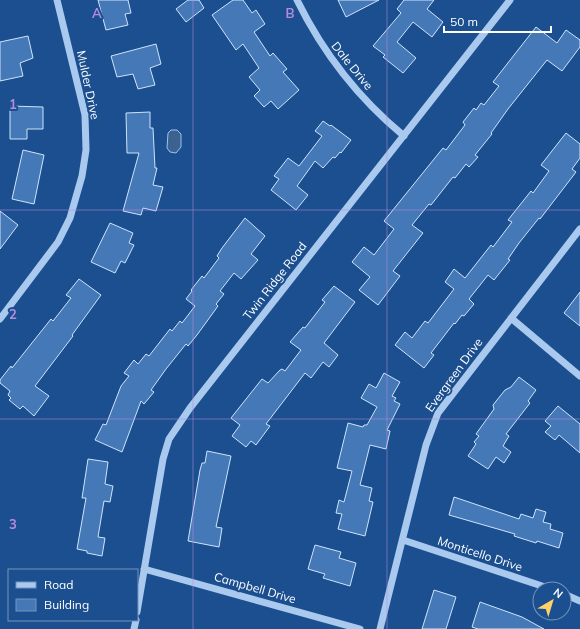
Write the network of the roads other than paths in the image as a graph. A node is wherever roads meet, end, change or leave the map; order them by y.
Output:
1 (57, 0) edge
2 (296, 0) edge
3 (510, 0) edge
4 (404, 136) junction
5 (580, 230) edge
6 (511, 318) junction
7 (0, 319) edge
8 (580, 376) edge
9 (402, 540) junction
10 (144, 569) junction
11 (532, 583) edge
12 (138, 606) edge
13 (360, 629) edge
14 (380, 629) edge

1 - 7 street, Mulder Drive
2 - 4 street, Dale Drive
3 - 4 street, Twin Ridge Road
4 - 10 street, Twin Ridge Road
5 - 6 street, Evergreen Drive
6 - 8 street
6 - 9 street, Evergreen Drive
9 - 11 street, Monticello Drive
9 - 14 street, Evergreen Drive
10 - 12 street, Twin Ridge Road
10 - 13 street, Campbell Drive

